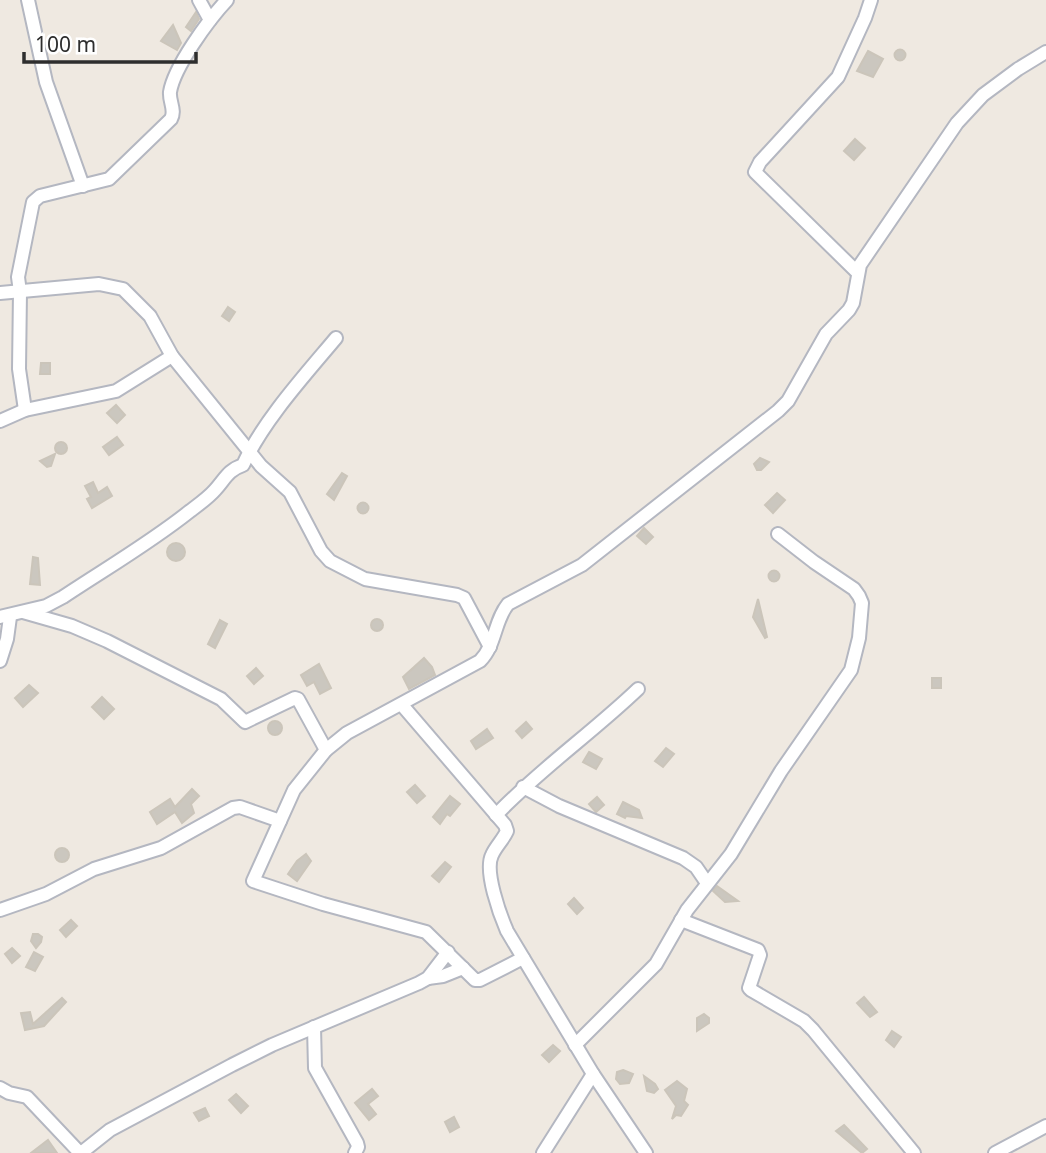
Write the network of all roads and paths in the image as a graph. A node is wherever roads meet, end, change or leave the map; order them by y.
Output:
1 (28, 0) edge
2 (199, 0) edge
3 (227, 0) edge
4 (871, 0) edge
5 (210, 20) junction
6 (1046, 52) edge
7 (83, 186) junction
8 (859, 273) junction
9 (20, 292) junction
10 (0, 293) edge
11 (337, 338) dead end
12 (172, 356) junction
13 (25, 410) junction
14 (0, 421) edge
15 (249, 451) junction
16 (243, 465) junction
17 (267, 474) junction
18 (778, 534) dead end
19 (23, 612) junction
20 (5, 617) edge
21 (490, 647) junction
22 (0, 661) edge
23 (638, 689) dead end
24 (402, 705) junction
25 (326, 750) junction
26 (523, 787) junction
27 (496, 815) junction
28 (280, 821) junction
29 (707, 883) junction
30 (0, 910) edge
31 (681, 920) junction
32 (447, 952) junction
33 (523, 958) junction
34 (463, 968) junction
35 (428, 978) junction
36 (314, 1027) junction
37 (575, 1045) junction
38 (593, 1074) junction
39 (0, 1088) edge
40 (1046, 1126) edge
41 (81, 1153) edge
42 (355, 1153) edge
43 (543, 1153) edge
44 (646, 1153) edge
45 (914, 1153) edge
46 (995, 1153) edge

1 - 7 street
2 - 5 street
3 - 5 street
4 - 8 street
5 - 7 street
6 - 8 street
7 - 9 street
8 - 21 street
9 - 10 street
9 - 12 street
9 - 13 street
11 - 15 street
12 - 13 street
12 - 15 street
13 - 14 street
15 - 16 street
15 - 17 street
16 - 17 street
16 - 19 street
17 - 21 street
18 - 29 street
19 - 20 street
19 - 25 street
20 - 22 street
21 - 24 street
23 - 26 street
24 - 25 street
24 - 27 street
25 - 28 street
26 - 27 street
26 - 29 street
27 - 33 street
28 - 30 street
28 - 32 street
29 - 31 street
31 - 37 street
31 - 45 street
32 - 34 street
32 - 35 street
33 - 34 street
33 - 37 street
34 - 35 street
35 - 36 street
36 - 41 street
36 - 42 street
37 - 38 street
38 - 43 street
38 - 44 street
39 - 41 street
40 - 46 street

